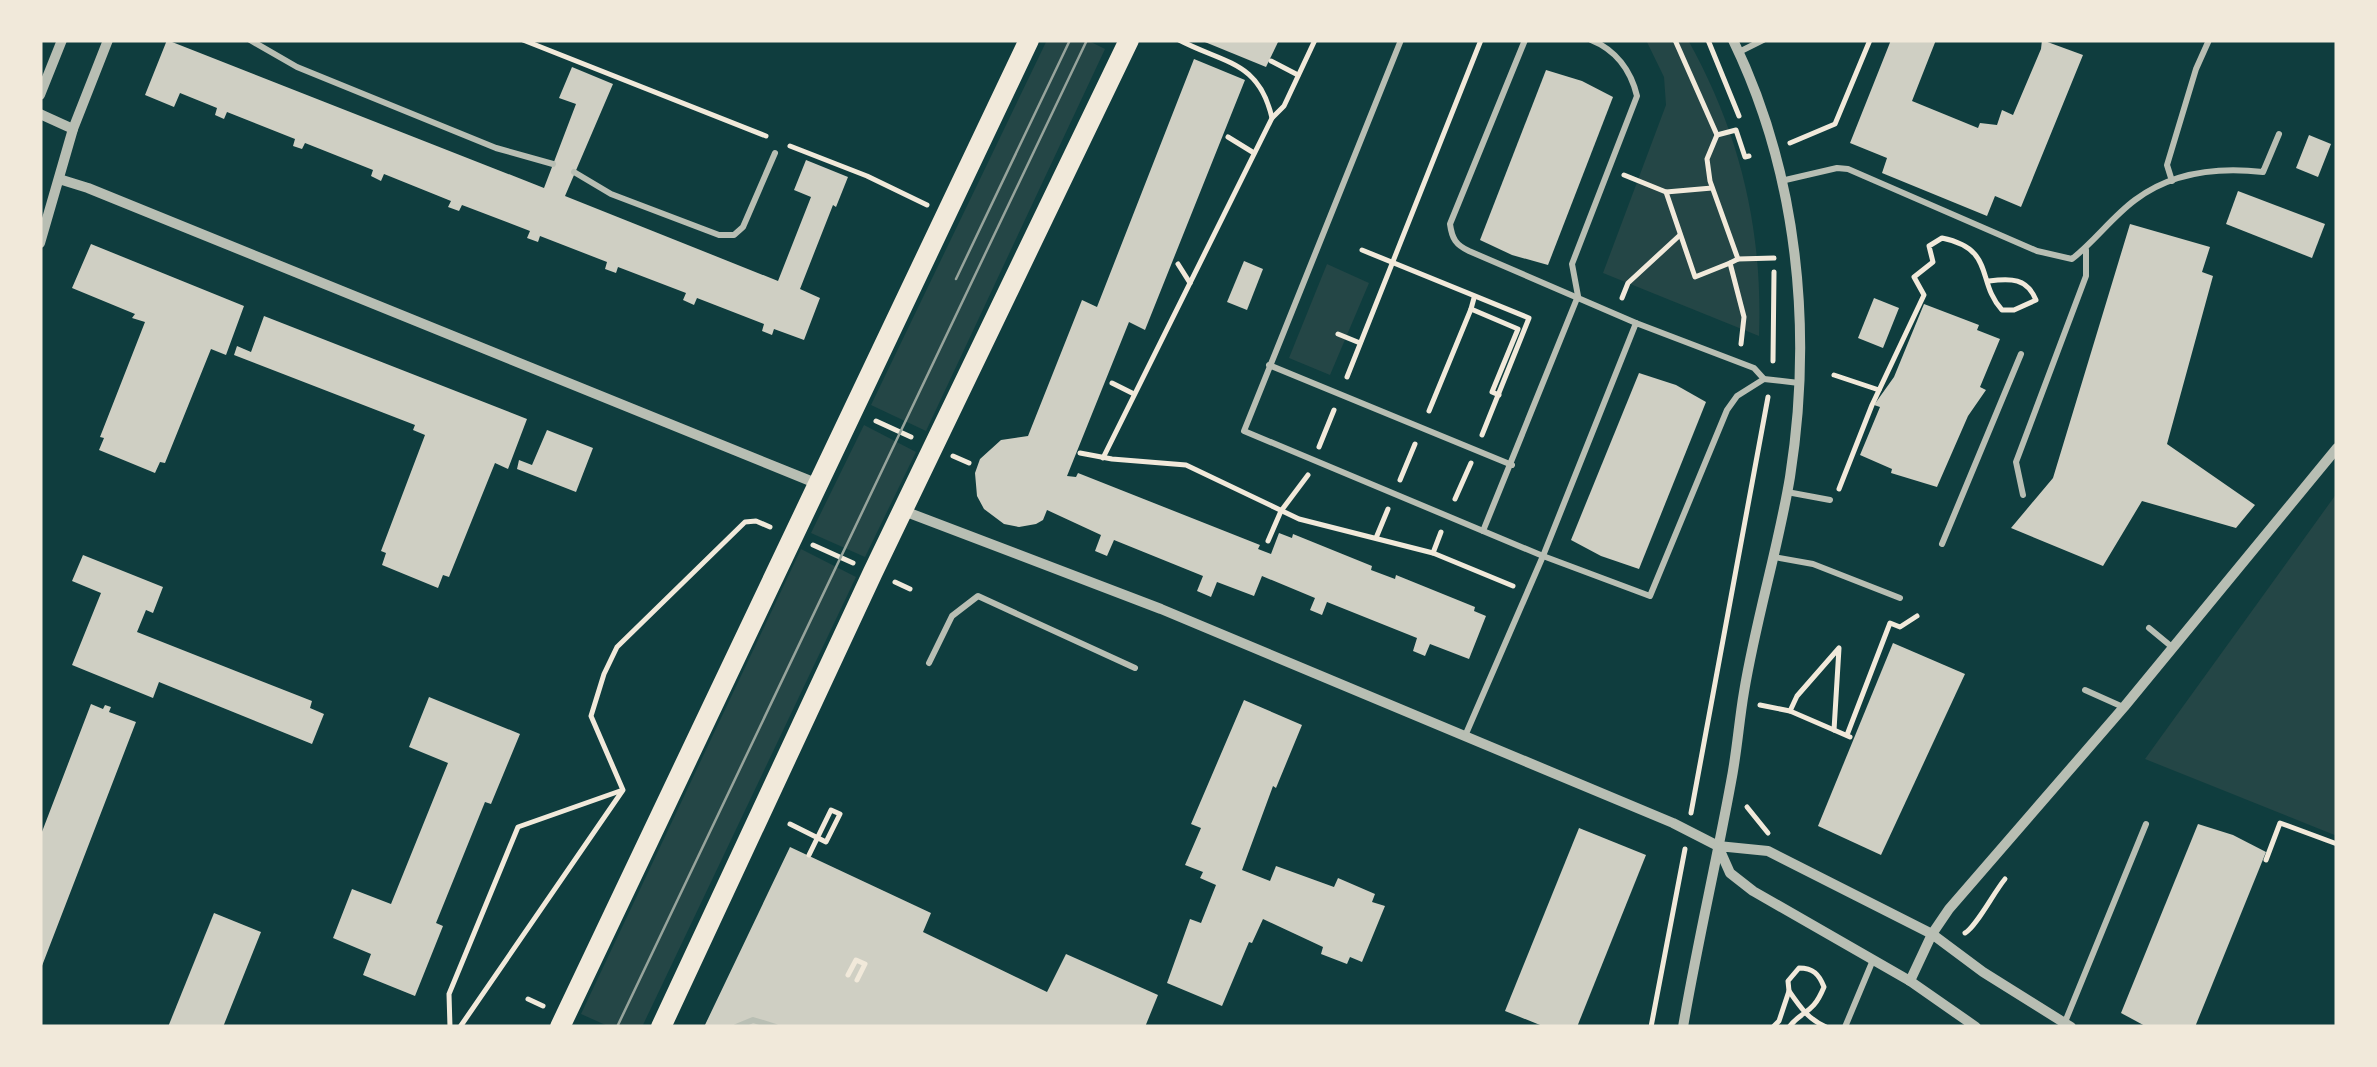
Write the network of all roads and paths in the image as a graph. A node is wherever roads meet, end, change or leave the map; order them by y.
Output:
1 (62, 40) edge
2 (108, 40) edge
3 (250, 40) edge
4 (522, 40) edge
5 (1030, 40) edge
6 (1128, 40) edge
7 (1179, 40) edge
8 (1316, 40) edge
9 (1401, 40) edge
10 (1481, 40) edge
11 (1525, 40) edge
12 (1591, 40) edge
13 (1676, 40) edge
14 (1733, 40) edge
15 (1763, 40) edge
16 (1870, 40) edge
17 (2210, 40) edge
18 (1739, 52) junction
19 (1271, 61) dead end
20 (1298, 75) junction
21 (40, 96) edge
22 (40, 114) edge
23 (1272, 118) junction
24 (73, 129) junction
25 (2279, 134) dead end
26 (1716, 135) junction
27 (1228, 137) dead end
28 (1788, 144) dead end
29 (775, 153) dead end
30 (1254, 153) junction
31 (1749, 156) dead end
32 (553, 164) dead end
33 (574, 172) dead end
34 (59, 179) junction
35 (1638, 180) dead end
36 (1781, 181) junction
37 (2172, 181) junction
38 (1712, 188) junction
39 (1666, 192) junction
40 (946, 214) junction
41 (1680, 235) junction
42 (40, 244) edge
43 (2086, 248) junction
44 (1362, 250) dead end
45 (1774, 258) dead end
46 (1738, 260) junction
47 (1178, 264) dead end
48 (1392, 264) junction
49 (1730, 264) junction
50 (1190, 282) junction
51 (1990, 282) junction
52 (1578, 296) junction
53 (1475, 297) junction
54 (1616, 314) junction
55 (1636, 323) junction
56 (1338, 334) dead end
57 (1360, 343) junction
58 (2021, 354) dead end
59 (1736, 361) junction
60 (1269, 365) junction
61 (1834, 375) dead end
62 (1764, 380) junction
63 (1799, 383) junction
64 (1112, 384) dead end
65 (1880, 390) junction
66 (1134, 394) junction
67 (1340, 394) junction
68 (1498, 395) junction
69 (854, 410) junction
70 (934, 447) junction
71 (2337, 448) edge
72 (1476, 450) junction
73 (1080, 453) dead end
74 (1103, 458) junction
75 (1314, 460) junction
76 (1512, 465) junction
77 (818, 484) junction
78 (1787, 492) junction
79 (2023, 495) dead end
80 (1832, 501) joint
81 (904, 511) junction
82 (1281, 511) junction
83 (1448, 516) junction
84 (1483, 530) junction
85 (794, 536) junction
86 (1268, 541) dead end
87 (1942, 544) dead end
88 (1433, 553) junction
89 (1544, 556) junction
90 (1774, 558) junction
91 (1528, 593) junction
92 (1900, 598) dead end
93 (1917, 616) dead end
94 (2149, 628) dead end
95 (2172, 647) junction
96 (929, 663) dead end
97 (1135, 668) dead end
98 (2085, 690) dead end
99 (1743, 701) junction
100 (2124, 707) junction
101 (1790, 710) junction
102 (1834, 730) junction
103 (1465, 736) junction
104 (622, 790) junction
105 (790, 824) dead end
106 (2146, 824) dead end
107 (1687, 834) junction
108 (2337, 844) edge
109 (1718, 846) junction
110 (808, 855) dead end
111 (2266, 860) dead end
112 (1932, 934) junction
113 (1874, 960) junction
114 (861, 970) dead end
115 (848, 976) dead end
116 (1910, 981) junction
117 (1788, 990) junction
118 (1806, 1015) junction
119 (2068, 1024) edge
120 (450, 1027) edge
121 (460, 1027) edge
122 (560, 1027) edge
123 (660, 1027) edge
124 (736, 1027) edge
125 (776, 1027) edge
126 (1651, 1027) edge
127 (1682, 1027) edge
128 (1773, 1027) edge
129 (1789, 1027) edge
130 (1826, 1027) edge
131 (1845, 1027) edge
132 (1976, 1027) edge

1 - 21 street
2 - 24 street
3 - 32 lane
4 - 40 path
5 - 40 main road
6 - 70 main road
7 - 23 path
8 - 20 path
9 - 60 lane
10 - 48 path
11 - 52 lane
12 - 52 lane
13 - 26 path
14 - 18 street
15 - 18 lane
16 - 28 path
17 - 37 lane
18 - 36 street
19 - 20 path
20 - 23 path
22 - 24 street
23 - 30 path
24 - 34 street
25 - 37 lane
26 - 31 path
26 - 38 path
27 - 30 path
29 - 33 lane
30 - 50 path
34 - 42 street
34 - 77 street
35 - 39 path
36 - 43 lane
36 - 63 street
37 - 43 lane
38 - 39 path
38 - 46 path
39 - 41 path
40 - 69 main road
41 - 49 path
41 - 54 path
43 - 79 lane
44 - 48 path
45 - 46 path
46 - 49 path
47 - 50 path
48 - 53 path
48 - 57 path
49 - 59 path
50 - 66 path
51 - 51 path
51 - 65 path
52 - 54 lane
52 - 76 lane
53 - 68 path
53 - 68 path
54 - 55 lane
55 - 59 lane
55 - 89 lane
56 - 57 path
57 - 67 path
58 - 87 lane
59 - 62 lane
60 - 67 lane
60 - 75 lane
61 - 65 path
62 - 63 lane
62 - 89 lane
63 - 78 street
64 - 66 path
65 - 80 path
66 - 74 path
67 - 72 lane
67 - 75 path
68 - 72 path
69 - 70 path
69 - 77 main road
70 - 81 main road
71 - 95 street
72 - 76 lane
72 - 83 path
73 - 74 path
74 - 82 path
75 - 82 path
75 - 83 lane
76 - 84 lane
77 - 85 main road
78 - 80 lane
78 - 90 street
81 - 103 street
81 - 123 main road
82 - 86 path
82 - 88 path
83 - 84 lane
83 - 88 path
84 - 89 lane
85 - 104 path
85 - 122 main road
88 - 91 path
89 - 91 lane
90 - 92 lane
90 - 99 street
91 - 103 lane
93 - 102 path
94 - 95 lane
95 - 100 street
96 - 97 lane
98 - 100 lane
99 - 101 path
99 - 109 street
100 - 112 street
101 - 102 path
101 - 102 path
103 - 107 street
104 - 120 path
104 - 121 path
105 - 110 path
106 - 119 lane
107 - 109 street
107 - 126 path
108 - 111 path
109 - 112 street
109 - 113 street
109 - 127 street
112 - 116 street
112 - 119 street
113 - 116 street
113 - 131 lane
114 - 115 path
116 - 132 street
117 - 118 path
117 - 118 path
117 - 128 path
118 - 129 path
118 - 130 path
124 - 125 lane

